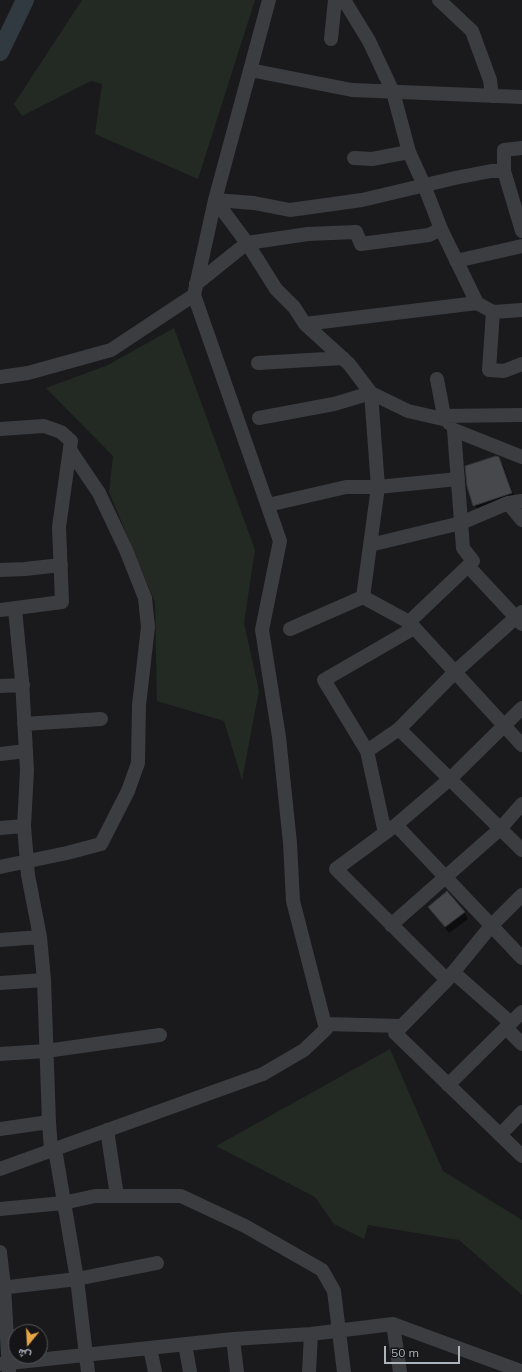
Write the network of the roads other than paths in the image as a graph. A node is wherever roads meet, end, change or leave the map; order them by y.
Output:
1 (269, 0) edge
2 (335, 0) edge
3 (344, 0) edge
4 (439, 0) edge
5 (332, 39) dead end
6 (250, 70) junction
7 (393, 92) junction
8 (492, 96) junction
9 (522, 97) edge
10 (522, 148) edge
11 (409, 152) junction
12 (354, 158) dead end
13 (504, 171) junction
14 (424, 185) junction
15 (215, 200) junction
16 (441, 229) junction
17 (522, 231) edge
18 (248, 243) junction
19 (522, 246) edge
20 (456, 261) junction
21 (195, 290) junction
22 (477, 303) junction
23 (522, 310) edge
24 (493, 312) junction
25 (305, 324) junction
26 (343, 358) junction
27 (258, 363) dead end
28 (522, 364) edge
29 (0, 376) edge
30 (437, 378) dead end
31 (371, 392) junction
32 (522, 415) edge
33 (259, 418) dead end
34 (449, 422) junction
35 (0, 428) edge
36 (70, 450) junction
37 (522, 456) edge
38 (458, 478) junction
39 (378, 487) junction
40 (522, 501) edge
41 (508, 503) junction
42 (268, 504) junction
43 (522, 520) edge
44 (462, 523) junction
45 (370, 545) junction
46 (61, 565) junction
47 (468, 566) junction
48 (0, 570) edge
49 (363, 597) junction
50 (15, 609) junction
51 (0, 610) edge
52 (520, 618) edge
53 (411, 625) junction
54 (290, 629) dead end
55 (456, 671) junction
56 (23, 685) junction
57 (0, 686) edge
58 (522, 708) edge
59 (101, 719) dead end
60 (24, 724) junction
61 (503, 726) junction
62 (399, 729) junction
63 (522, 745) edge
64 (367, 751) junction
65 (26, 752) junction
66 (0, 754) edge
67 (451, 778) junction
68 (522, 804) edge
69 (24, 826) junction
70 (0, 828) edge
71 (500, 828) junction
72 (391, 829) junction
73 (522, 850) edge
74 (28, 861) junction
75 (0, 867) edge
76 (445, 876) junction
77 (522, 895) edge
78 (391, 925) junction
79 (491, 926) junction
80 (40, 937) junction
81 (0, 940) edge
82 (522, 958) edge
83 (450, 976) junction
84 (44, 980) junction
85 (0, 983) edge
86 (522, 1012) edge
87 (325, 1024) junction
88 (402, 1026) junction
89 (508, 1026) junction
90 (160, 1035) dead end
91 (522, 1044) edge
92 (46, 1051) junction
93 (0, 1054) edge
94 (448, 1084) junction
95 (522, 1112) edge
96 (49, 1122) junction
97 (0, 1129) edge
98 (107, 1130) junction
99 (500, 1135) junction
100 (53, 1150) junction
101 (522, 1156) edge
102 (0, 1169) edge
103 (117, 1196) junction
104 (63, 1203) junction
105 (0, 1209) edge
106 (0, 1252) edge
107 (157, 1263) dead end
108 (76, 1279) junction
109 (2, 1288) edge
110 (393, 1324) junction
111 (338, 1331) junction
112 (311, 1334) junction
113 (233, 1339) junction
114 (185, 1344) junction
115 (150, 1348) junction
116 (86, 1354) junction
117 (6, 1366) edge
118 (88, 1372) edge
119 (155, 1372) edge
120 (190, 1372) edge
121 (237, 1372) edge
122 (308, 1372) edge
123 (344, 1372) edge
124 (400, 1372) edge
125 (519, 1372) edge

1 - 6 street
2 - 5 street
3 - 7 street
4 - 8 street
6 - 7 street
6 - 15 street
7 - 8 street
7 - 11 street
8 - 9 street
10 - 13 street
11 - 12 street
11 - 14 street
13 - 14 street
13 - 17 street
14 - 15 street
14 - 16 street
15 - 18 street
15 - 21 street
16 - 18 street
16 - 20 street
18 - 21 street
18 - 25 street
19 - 20 street
20 - 22 street
21 - 29 street
21 - 42 street
22 - 24 street
22 - 25 street
23 - 24 street
24 - 28 street
25 - 26 street
26 - 27 street
26 - 31 street
30 - 34 street
31 - 33 street
31 - 34 street
31 - 39 street
32 - 34 street
34 - 37 street
34 - 38 street
35 - 36 street
36 - 46 street
36 - 74 street
38 - 39 street
38 - 44 street
39 - 42 street
39 - 45 street
40 - 41 street
41 - 43 street
41 - 44 street
42 - 87 street
44 - 45 street
44 - 47 street
45 - 49 street
46 - 48 street
46 - 50 street
47 - 52 street
47 - 53 street
49 - 53 street
49 - 54 street
50 - 51 street
50 - 56 street
52 - 55 street
53 - 55 street
53 - 64 street
55 - 61 street
55 - 62 street
56 - 57 street
56 - 60 street
58 - 61 street
59 - 60 street
60 - 65 street
61 - 63 street
61 - 67 street
62 - 64 street
62 - 67 street
64 - 72 street
65 - 66 street
65 - 69 street
67 - 71 street
67 - 72 street
68 - 71 street
69 - 70 street
69 - 74 street
71 - 73 street
71 - 76 street
72 - 76 street
72 - 78 street
74 - 75 street
74 - 80 street
76 - 78 street
76 - 79 street
77 - 79 street
78 - 83 street
79 - 82 street
79 - 83 street
80 - 81 street
80 - 84 street
83 - 88 street
83 - 89 street
84 - 85 street
84 - 92 street
86 - 89 street
87 - 88 street
87 - 98 street
88 - 94 street
89 - 91 street
89 - 94 street
90 - 92 street
92 - 93 street
92 - 96 street
94 - 99 street
95 - 99 street
96 - 97 street
96 - 100 street
98 - 100 street
98 - 103 street
99 - 101 street
100 - 102 street
100 - 104 street
103 - 104 street
103 - 111 street
104 - 105 street
104 - 108 street
106 - 109 street
107 - 108 street
108 - 109 street
108 - 116 street
109 - 117 street
110 - 111 street
110 - 124 street
110 - 125 street
111 - 112 street
111 - 123 street
112 - 113 street
112 - 122 street
113 - 114 street
113 - 121 street
114 - 115 street
114 - 120 street
115 - 116 street
115 - 119 street
116 - 117 street
116 - 118 street

